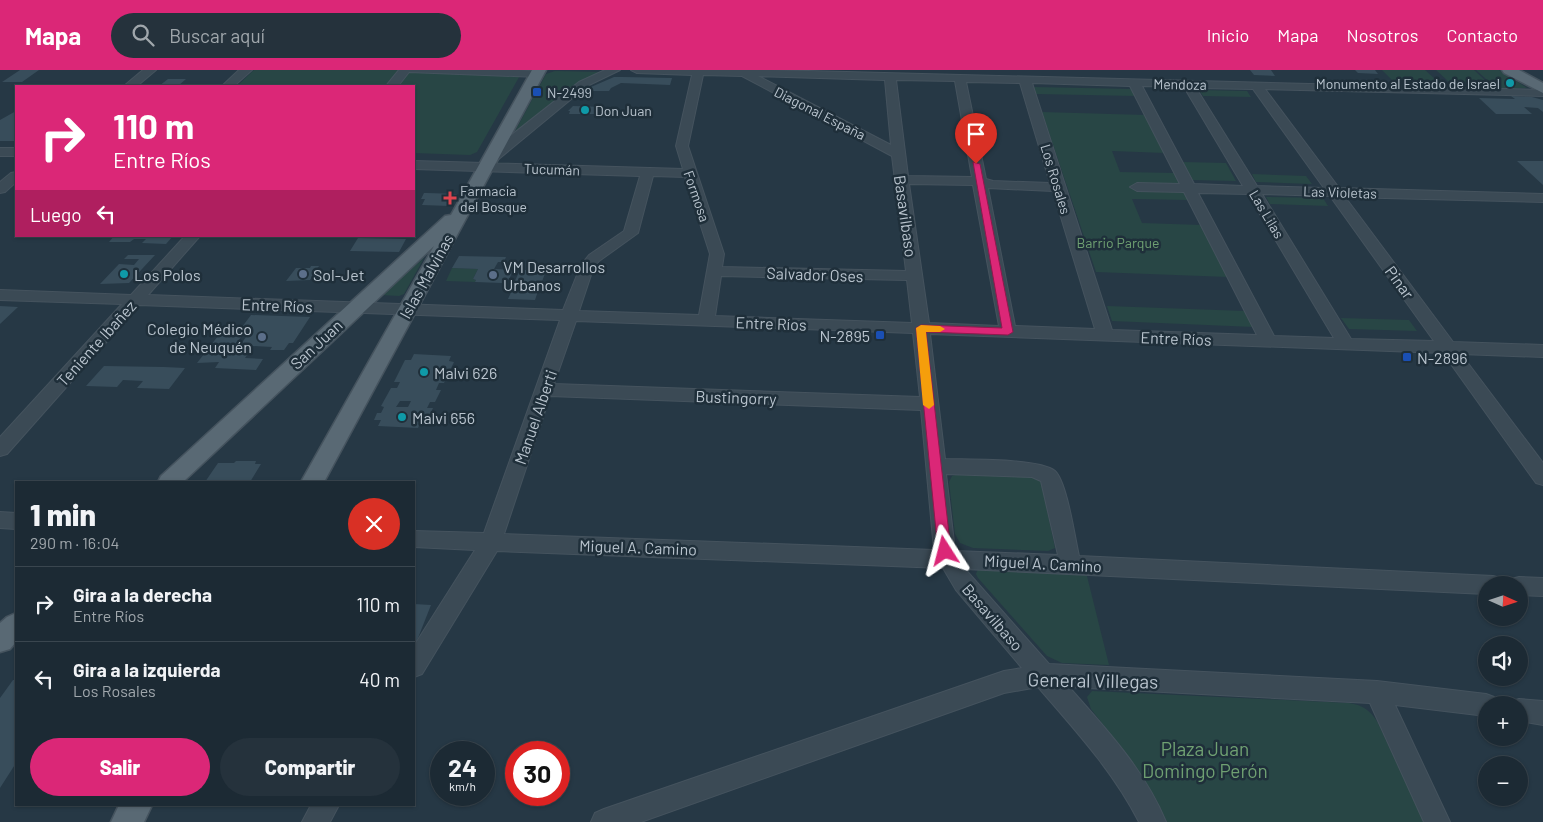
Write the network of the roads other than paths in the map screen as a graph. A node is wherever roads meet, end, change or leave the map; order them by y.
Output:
1 (150, 70) edge
2 (246, 70) edge
3 (404, 70) edge
4 (413, 70) edge
5 (614, 70) edge
6 (637, 70) edge
7 (646, 70) edge
8 (1219, 70) edge
9 (1509, 70) edge
10 (1526, 70) edge
11 (738, 71) edge
12 (538, 72) edge
13 (698, 72) junction
14 (924, 74) edge
15 (890, 76) junction
16 (960, 78) junction
17 (1025, 80) junction
18 (1543, 80) edge
19 (1134, 82) junction
20 (1188, 84) junction
21 (131, 85) edge
22 (229, 85) edge
23 (393, 85) edge
24 (1229, 85) junction
25 (1257, 86) junction
26 (1543, 89) edge
27 (1543, 93) edge
28 (0, 152) edge
29 (15, 152) edge
30 (898, 154) junction
31 (488, 163) junction
32 (415, 164) edge
33 (648, 171) junction
34 (689, 172) junction
35 (15, 177) edge
36 (901, 180) junction
37 (979, 181) junction
38 (1058, 183) junction
39 (1137, 187) dead end
40 (1189, 188) junction
41 (0, 189) edge
42 (1252, 190) junction
43 (1335, 192) junction
44 (1543, 198) edge
45 (464, 207) junction
46 (192, 237) edge
47 (715, 271) junction
48 (914, 276) junction
49 (0, 295) edge
50 (135, 300) junction
51 (354, 308) junction
52 (408, 310) junction
53 (569, 316) junction
54 (706, 321) junction
55 (921, 328) junction
56 (1008, 332) junction
57 (1105, 335) junction
58 (1268, 341) junction
59 (1346, 344) junction
60 (1448, 347) junction
61 (1543, 351) edge
62 (544, 390) junction
63 (928, 404) junction
64 (0, 449) edge
65 (935, 466) junction
66 (1543, 478) edge
67 (170, 481) edge
68 (314, 481) edge
69 (0, 520) edge
70 (15, 521) edge
71 (415, 539) edge
72 (491, 542) junction
73 (948, 559) junction
74 (1070, 565) junction
75 (1478, 584) edge
76 (1528, 586) edge
77 (1543, 587) edge
78 (15, 626) edge
79 (0, 640) edge
80 (415, 664) edge
81 (1044, 675) junction
82 (1377, 692) junction
83 (1478, 704) edge
84 (1528, 711) edge
85 (1543, 713) edge
86 (135, 806) edge
87 (325, 806) edge
88 (127, 822) edge
89 (315, 822) edge
90 (604, 822) edge
91 (1153, 822) edge
92 (1437, 822) edge

1 - 21 street
2 - 22 street
3 - 23 street
4 - 12 street
5 - 31 street
6 - 7 street, Mendoza
7 - 13 street, Mendoza
8 - 24 street
9 - 26 main road
10 - 18 main road
11 - 13 street, Mendoza
11 - 15 street, Mendoza
11 - 30 street, Diagonal España
12 - 31 main road, Islas Malvinas
13 - 34 street, Formosa
14 - 15 street, Mendoza
14 - 16 street, Mendoza
15 - 30 street, Basavilbaso
16 - 17 street, Mendoza
16 - 37 street
17 - 19 street, Mendoza
17 - 38 street, Los Rosales
19 - 20 street, Mendoza
19 - 40 street
20 - 24 street, Mendoza
20 - 42 street, Las Lilas
24 - 25 street, Mendoza
25 - 27 street, Mendoza
25 - 43 street, Pinar
28 - 29 street
30 - 36 street, Basavilbaso
31 - 32 street, Tucumán
31 - 33 street, Tucumán
31 - 45 main road, Islas Malvinas
33 - 34 street, Tucumán
33 - 53 street, Manuel Alberti
34 - 47 street, Formosa
35 - 41 street
36 - 37 street
36 - 48 street, Basavilbaso
37 - 38 street
37 - 56 street
38 - 57 street, Los Rosales
39 - 40 street, Las Violetas
40 - 42 street, Las Violetas
40 - 58 street
42 - 43 street, Las Violetas
42 - 59 street, Las Lilas
43 - 44 street, Las Violetas
43 - 60 street, Pinar
45 - 51 main road, San Juan
45 - 52 main road, Islas Malvinas
46 - 50 street, Teniente Ibañez
47 - 48 street, Salvador Oses
47 - 54 street, Formosa
48 - 55 street, Basavilbaso
49 - 50 street, Entre Ríos
50 - 51 street, Entre Ríos
50 - 64 street, Teniente Ibañez
51 - 52 street, Entre Ríos
51 - 67 main road, San Juan
52 - 53 street, Entre Ríos
52 - 68 main road, Islas Malvinas
53 - 54 street, Entre Ríos
53 - 62 street, Manuel Alberti
54 - 55 street, Entre Ríos
55 - 56 street, Entre Ríos
55 - 63 street, Basavilbaso
56 - 57 street, Entre Ríos
57 - 58 street, Entre Ríos
58 - 59 street, Entre Ríos
59 - 60 street, Entre Ríos
60 - 61 street, Entre Ríos
60 - 66 street, Pinar
62 - 63 street, Bustingorry
62 - 72 street, Manuel Alberti
63 - 65 street, Basavilbaso
65 - 73 street, Basavilbaso
65 - 74 street
69 - 70 street
71 - 72 street, Miguel A. Camino
72 - 73 street, Miguel A. Camino
72 - 80 street, Manuel Alberti
73 - 74 street, Miguel A. Camino
73 - 81 street, Basavilbaso
74 - 75 street, Miguel A. Camino
76 - 77 street
78 - 79 main road
81 - 82 street, General Villegas
81 - 90 street, General Villegas
81 - 91 street, Basavilbaso
82 - 83 street, General Villegas
82 - 92 street
84 - 85 street
86 - 88 main road
87 - 89 street

